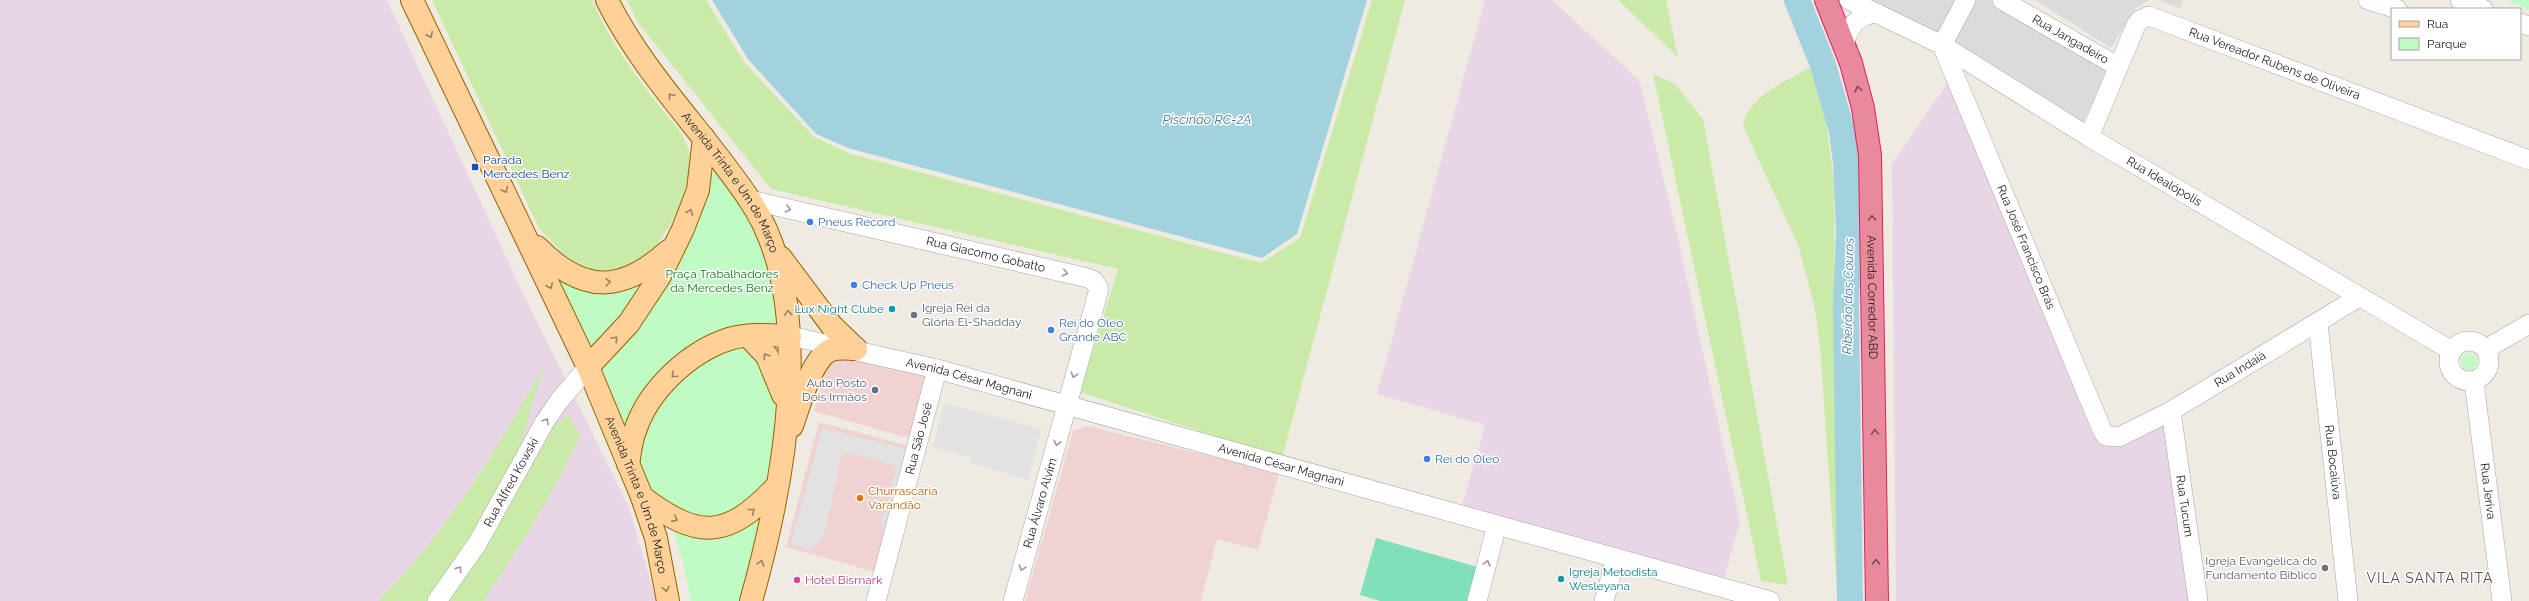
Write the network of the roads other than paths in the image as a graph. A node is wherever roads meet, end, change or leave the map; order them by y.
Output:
1 (412, 0) edge
2 (607, 0) edge
3 (1826, 0) edge
4 (1848, 0) edge
5 (1966, 0) edge
6 (2002, 0) edge
7 (2368, 0) edge
8 (2460, 0) edge
9 (2394, 8) edge
10 (2480, 8) edge
11 (1877, 13) junction
12 (1844, 45) junction
13 (1942, 45) junction
14 (2117, 66) junction
15 (2089, 137) junction
16 (704, 138) junction
17 (2529, 160) edge
18 (750, 200) junction
19 (528, 238) junction
20 (673, 247) junction
21 (774, 248) junction
22 (2359, 297) junction
23 (2318, 322) junction
24 (2529, 324) edge
25 (748, 336) junction
26 (790, 336) junction
27 (2486, 349) junction
28 (856, 350) junction
29 (2452, 351) junction
30 (588, 367) junction
31 (938, 369) junction
32 (2474, 382) junction
33 (786, 404) junction
34 (1066, 405) junction
35 (2171, 411) junction
36 (2118, 437) joint
37 (783, 450) junction
38 (628, 464) junction
39 (776, 487) junction
40 (642, 497) junction
41 (1497, 525) junction
42 (1616, 558) junction
43 (437, 601) edge
44 (668, 601) edge
45 (751, 601) edge
46 (876, 601) edge
47 (1012, 601) edge
48 (1477, 601) edge
49 (1604, 601) edge
50 (1769, 601) edge
51 (1877, 601) edge
52 (2198, 601) edge
53 (2348, 601) edge
54 (2502, 601) edge

1 -> 19 main road, Avenida Trinta e Um de Março
16 -> 2 main road, Avenida Trinta e Um de Março
3 - 12 highway, Avenida Corredor ABD
4 - 11 street, Rua Idealópolis
5 - 13 street
6 - 14 street, Rua Jangadeiro
7 - 9 street
8 - 10 street
11 - 12 street
11 - 13 street, Rua Idealópolis
51 -> 12 highway, Avenida Corredor ABD
13 - 15 street, Rua Idealópolis
13 - 36 street, Rua José Francisco Brás
14 - 15 street, Rua Vereador Rubens de Oliveira
14 - 17 street, Rua Vereador Rubens de Oliveira
15 - 22 street, Rua Idealópolis
16 - 18 main road, Avenida Trinta e Um de Março
20 -> 16 main road
18 - 21 main road, Avenida Trinta e Um de Março
18 -> 34 street, Rua Giacomo Gobatto
19 -> 20 main road
19 -> 30 main road, Avenida Trinta e Um de Março
30 -> 20 main road
26 -> 21 main road, Avenida Trinta e Um de Março
21 - 28 main road
22 - 23 street, Rua Indaiá
22 - 29 street, Rua Idealópolis
23 - 35 street, Rua Indaiá
23 - 53 street, Rua Bocaiúva
24 - 27 street
25 - 26 main road
33 -> 25 main road
25 -> 38 main road
26 - 28 street, Avenida César Magnani
26 - 33 main road, Avenida Trinta e Um de Março
27 - 29 street
27 - 32 street
28 - 31 street, Avenida César Magnani
28 - 37 main road
29 - 32 street
30 - 38 main road, Avenida Trinta e Um de Março
43 -> 30 street, Rua Alfred Kowski
31 - 34 street, Avenida César Magnani
31 - 46 street, Rua São José
32 - 54 street, Rua Jeríva
33 - 37 main road, Avenida Trinta e Um de Março
34 - 41 street, Avenida César Magnani
34 -> 47 street, Rua Álvaro Alvim
35 - 36 street, Rua Indaiá
35 - 52 street, Rua Tucum
37 - 39 main road, Avenida Trinta e Um de Março
38 - 40 main road, Avenida Trinta e Um de Março
40 -> 39 main road
45 -> 39 main road, Avenida Trinta e Um de Março
40 -> 44 main road, Avenida Trinta e Um de Março
41 - 42 street, Avenida César Magnani
48 -> 41 street
42 - 49 street
42 - 50 street, Avenida César Magnani

